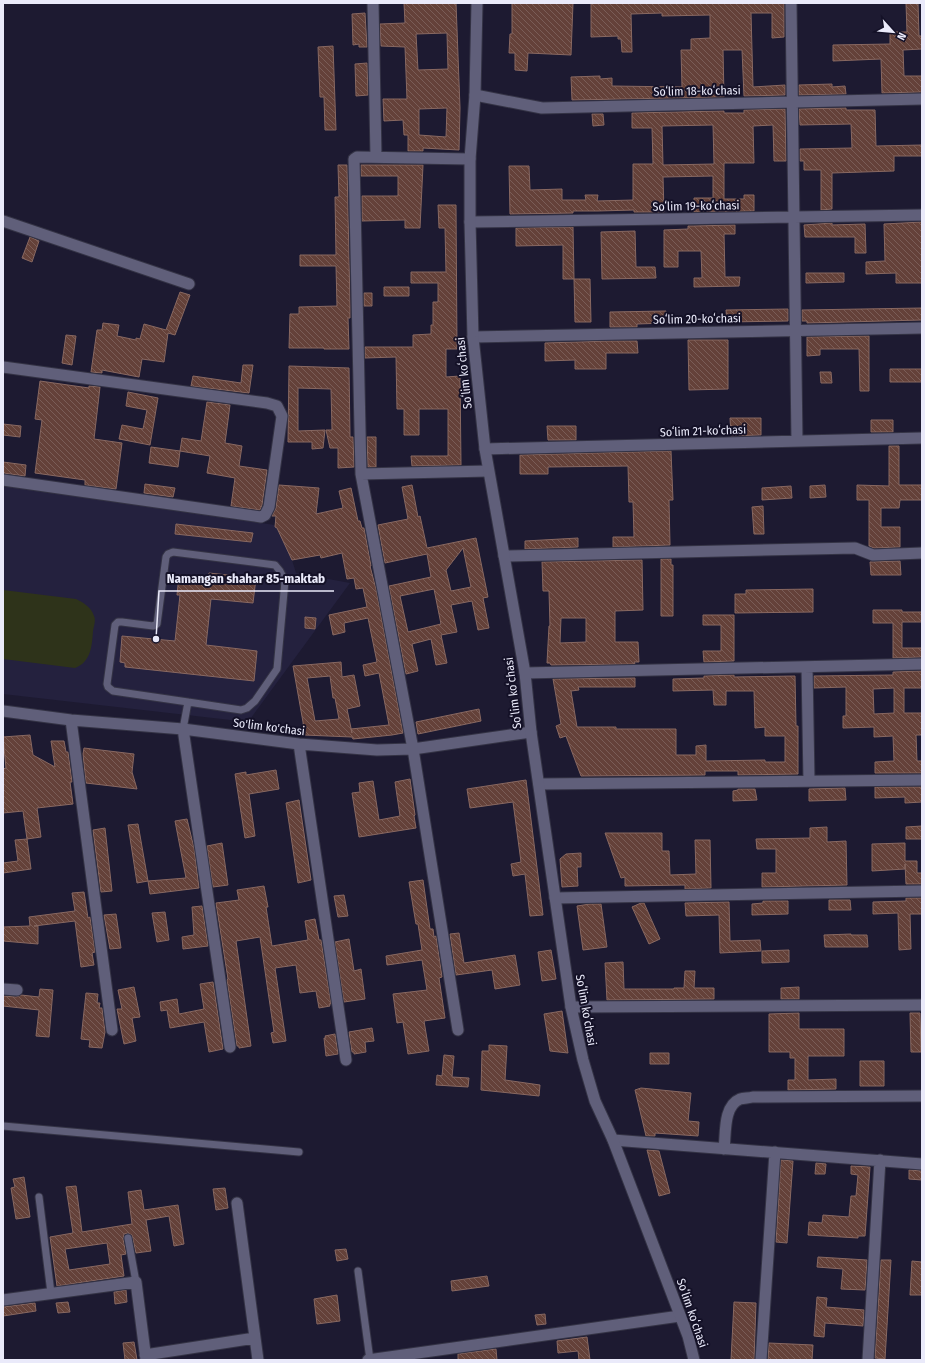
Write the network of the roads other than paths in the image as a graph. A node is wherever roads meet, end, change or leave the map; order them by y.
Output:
1 (373, 3) edge
2 (477, 3) edge
3 (792, 3) edge
4 (475, 95) junction
5 (922, 99) edge
6 (793, 102) junction
7 (376, 157) junction
8 (470, 159) junction
9 (922, 215) edge
10 (794, 217) junction
11 (3, 221) edge
12 (470, 222) junction
13 (189, 284) dead end
14 (922, 328) edge
15 (796, 330) junction
16 (473, 337) junction
17 (3, 367) edge
18 (922, 438) edge
19 (798, 441) junction
20 (485, 450) junction
21 (488, 470) junction
22 (361, 474) junction
23 (3, 480) edge
24 (922, 553) edge
25 (504, 556) junction
26 (922, 664) edge
27 (807, 667) junction
28 (525, 673) junction
29 (188, 702) junction
30 (3, 712) edge
31 (71, 720) junction
32 (184, 729) junction
33 (531, 732) junction
34 (299, 744) junction
35 (413, 749) junction
36 (922, 780) edge
37 (809, 781) junction
38 (539, 784) junction
39 (922, 891) edge
40 (555, 898) junction
41 (3, 989) edge
42 (17, 990) dead end
43 (922, 1004) edge
44 (571, 1007) junction
45 (112, 1030) dead end
46 (458, 1030) dead end
47 (230, 1047) dead end
48 (346, 1060) dead end
49 (921, 1096) dead end
50 (3, 1126) edge
51 (613, 1140) junction
52 (724, 1149) junction
53 (299, 1152) dead end
54 (775, 1152) junction
55 (880, 1160) junction
56 (922, 1164) edge
57 (39, 1197) dead end
58 (237, 1203) dead end
59 (128, 1238) dead end
60 (358, 1271) dead end
61 (136, 1282) junction
62 (51, 1294) junction
63 (3, 1300) edge
64 (680, 1316) junction
65 (255, 1338) junction
66 (146, 1358) edge
67 (258, 1360) edge
68 (369, 1360) edge
69 (694, 1360) edge
70 (761, 1360) edge
71 (868, 1360) edge

1 - 7 street
2 - 4 street, Soʻlim koʻchasi
3 - 6 street
4 - 6 street, Soʻlim 18-koʻchasi
4 - 8 street, Soʻlim koʻchasi
5 - 6 street, Soʻlim 18-koʻchasi
6 - 10 street
7 - 8 street
7 - 22 street
8 - 12 street, Soʻlim koʻchasi
9 - 10 street, Soʻlim 19-koʻchasi
10 - 12 street, Soʻlim 19-koʻchasi
10 - 15 street
11 - 13 street
12 - 16 street, Soʻlim koʻchasi
14 - 15 street, Soʻlim 20-koʻchasi
15 - 16 street, Soʻlim 20-koʻchasi
15 - 19 street
16 - 20 street, Soʻlim koʻchasi
17 - 23 street
18 - 19 street, Soʻlim 21-koʻchasi
19 - 20 street, Soʻlim 21-koʻchasi
20 - 21 street, Soʻlim koʻchasi
21 - 22 street
21 - 25 street, Soʻlim koʻchasi
22 - 35 street
24 - 25 street
25 - 28 street, Soʻlim koʻchasi
26 - 27 street
27 - 28 street
27 - 37 street
28 - 33 street, Soʻlim koʻchasi
29 - 29 lane
29 - 32 lane
30 - 31 street, So'lim ko'chasi
31 - 32 street, So'lim ko'chasi
31 - 45 street
32 - 34 street, So'lim ko'chasi
32 - 47 street
33 - 35 street, So'lim ko'chasi
33 - 38 street, Soʻlim koʻchasi
34 - 35 street, So'lim ko'chasi
34 - 48 street
35 - 46 street
36 - 37 street
37 - 38 street
38 - 40 street, Soʻlim koʻchasi
39 - 40 street
40 - 44 street, Soʻlim koʻchasi
41 - 42 street
43 - 44 street
44 - 51 street, Soʻlim koʻchasi
49 - 52 street
50 - 53 lane
51 - 52 street
51 - 64 street, Soʻlim koʻchasi
52 - 54 street
54 - 55 street
54 - 70 street
55 - 56 street
55 - 71 street
57 - 62 lane
58 - 65 street
59 - 61 lane
60 - 68 lane
61 - 62 street
61 - 66 street
62 - 63 street
64 - 68 street
64 - 69 street, Soʻlim koʻchasi
65 - 66 street
65 - 67 street

